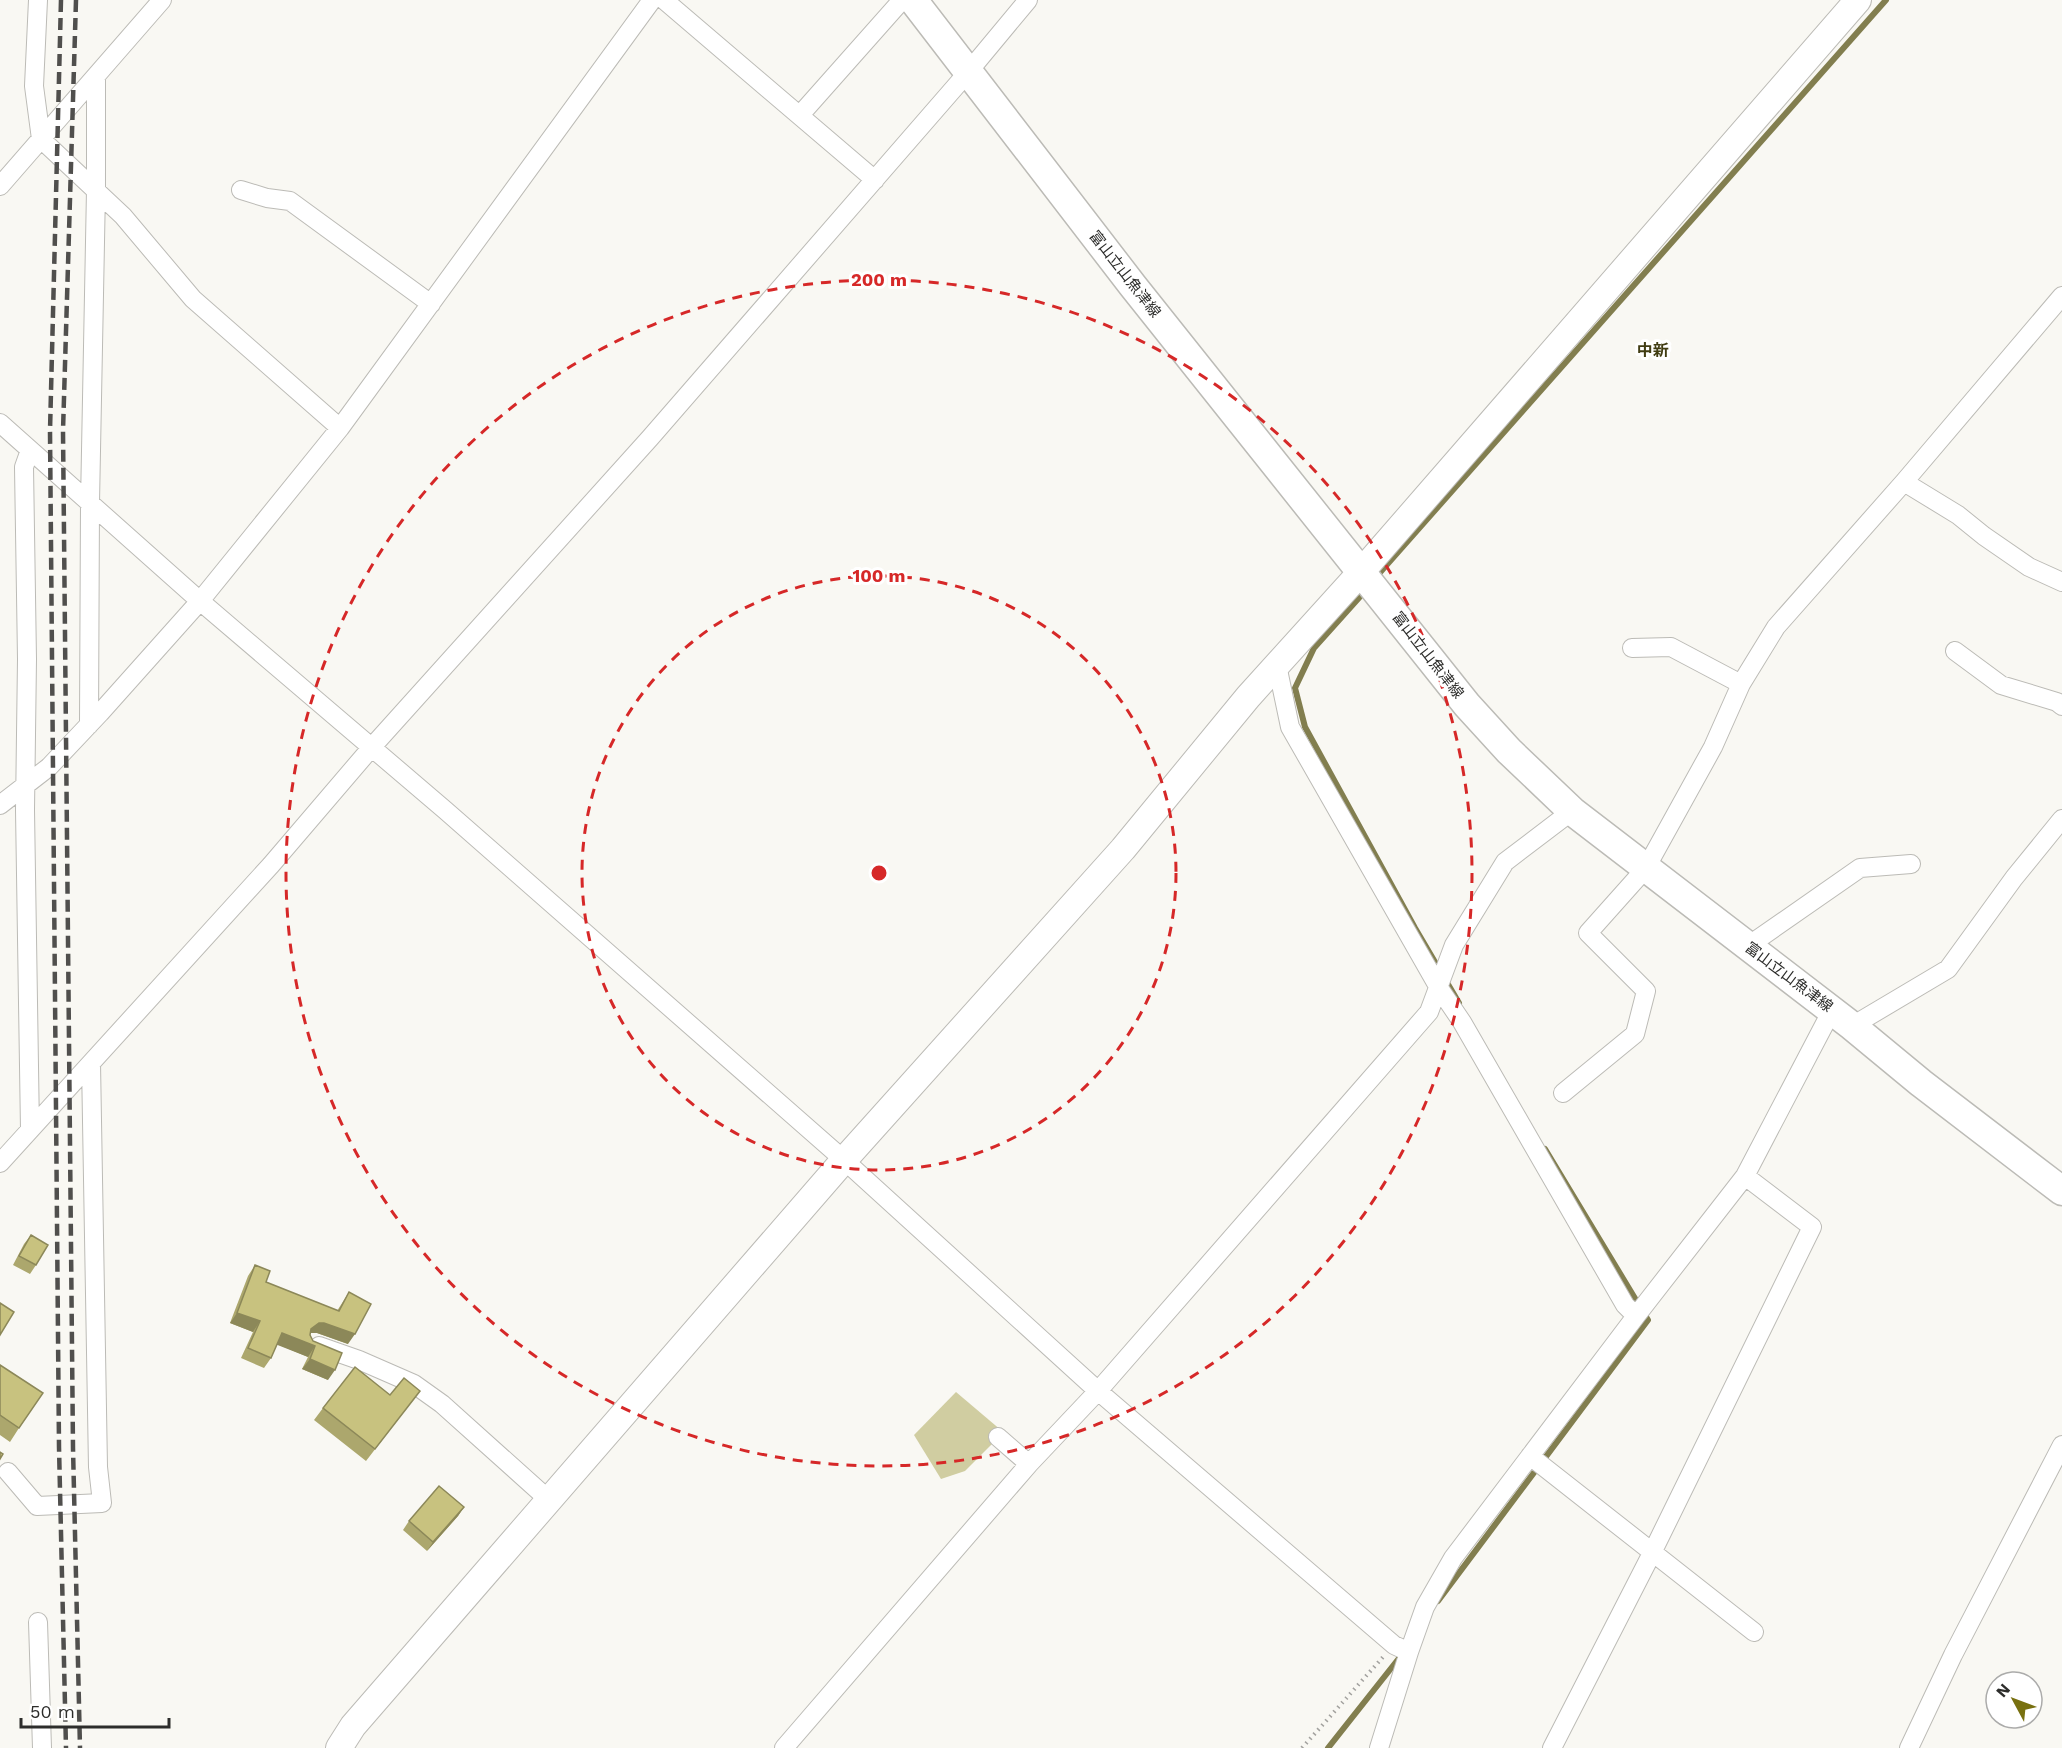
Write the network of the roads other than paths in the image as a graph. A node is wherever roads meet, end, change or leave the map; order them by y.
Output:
1 (38, 0) edge
2 (162, 0) edge
3 (652, 0) edge
4 (664, 0) edge
5 (902, 0) edge
6 (913, 0) edge
7 (1028, 0) edge
8 (1858, 0) edge
9 (969, 71) junction
10 (96, 76) junction
11 (800, 116) junction
12 (41, 139) junction
13 (875, 180) junction
14 (0, 186) edge
15 (96, 190) junction
16 (240, 190) dead end
17 (2062, 296) edge
18 (431, 304) junction
19 (0, 423) edge
20 (340, 428) junction
21 (30, 450) junction
22 (1904, 482) junction
23 (90, 503) junction
24 (1362, 571) junction
25 (2062, 582) edge
26 (200, 601) junction
27 (1632, 648) dead end
28 (1955, 651) dead end
29 (1277, 665) junction
30 (1741, 684) junction
31 (2061, 702) edge
32 (89, 725) junction
33 (371, 748) junction
34 (27, 784) junction
35 (0, 805) edge
36 (1572, 810) junction
37 (2062, 819) edge
38 (1911, 864) dead end
39 (1646, 868) junction
40 (1748, 946) junction
41 (1439, 988) junction
42 (1842, 1018) junction
43 (91, 1064) junction
44 (1563, 1093) dead end
45 (30, 1130) junction
46 (844, 1160) junction
47 (0, 1163) edge
48 (1745, 1176) junction
49 (2062, 1191) edge
50 (1636, 1316) junction
51 (314, 1344) edge
52 (1098, 1391) junction
53 (998, 1437) dead end
54 (2062, 1445) edge
55 (1530, 1456) junction
56 (1029, 1464) junction
57 (3, 1472) edge
58 (549, 1500) junction
59 (1652, 1553) junction
60 (38, 1622) dead end
61 (1754, 1632) dead end
62 (1401, 1649) junction
63 (42, 1748) edge
64 (339, 1748) edge
65 (784, 1748) edge
66 (1379, 1748) edge
67 (1552, 1748) edge
68 (1909, 1748) edge

1 - 12 street
2 - 10 street
3 - 18 street
4 - 11 street
5 - 11 street
6 - 9 main road, 富山立山魚津線
7 - 9 street
8 - 24 street
9 - 13 street
9 - 24 main road, 富山立山魚津線
10 - 12 street
10 - 15 street
11 - 13 street
12 - 14 street
12 - 15 street
13 - 33 street
15 - 20 street
15 - 23 street
16 - 18 street
17 - 22 street
18 - 20 street
19 - 21 street
20 - 26 street
21 - 23 street
21 - 34 street
22 - 25 street
22 - 30 street
23 - 26 street
23 - 32 street
24 - 29 street
24 - 36 main road, 富山立山魚津線
26 - 32 street
26 - 33 street
27 - 30 street
28 - 31 street
29 - 41 street
29 - 46 street
30 - 39 street
32 - 34 street
33 - 43 street
33 - 46 street
34 - 35 street
34 - 45 street
36 - 39 main road, 富山立山魚津線
36 - 41 street
37 - 42 street
38 - 40 street
39 - 40 main road, 富山立山魚津線
39 - 44 street
40 - 42 main road, 富山立山魚津線
41 - 50 street
41 - 52 street
42 - 48 street
42 - 49 main road, 富山立山魚津線
43 - 45 street
43 - 57 street
45 - 47 street
46 - 52 street
46 - 58 street
48 - 50 street
48 - 59 street
50 - 55 street
51 - 58 street
52 - 56 street
52 - 62 street
53 - 56 street
54 - 68 street
55 - 59 street
55 - 62 street
56 - 65 street
58 - 64 street
59 - 61 street
59 - 67 street
60 - 63 street
62 - 66 street

